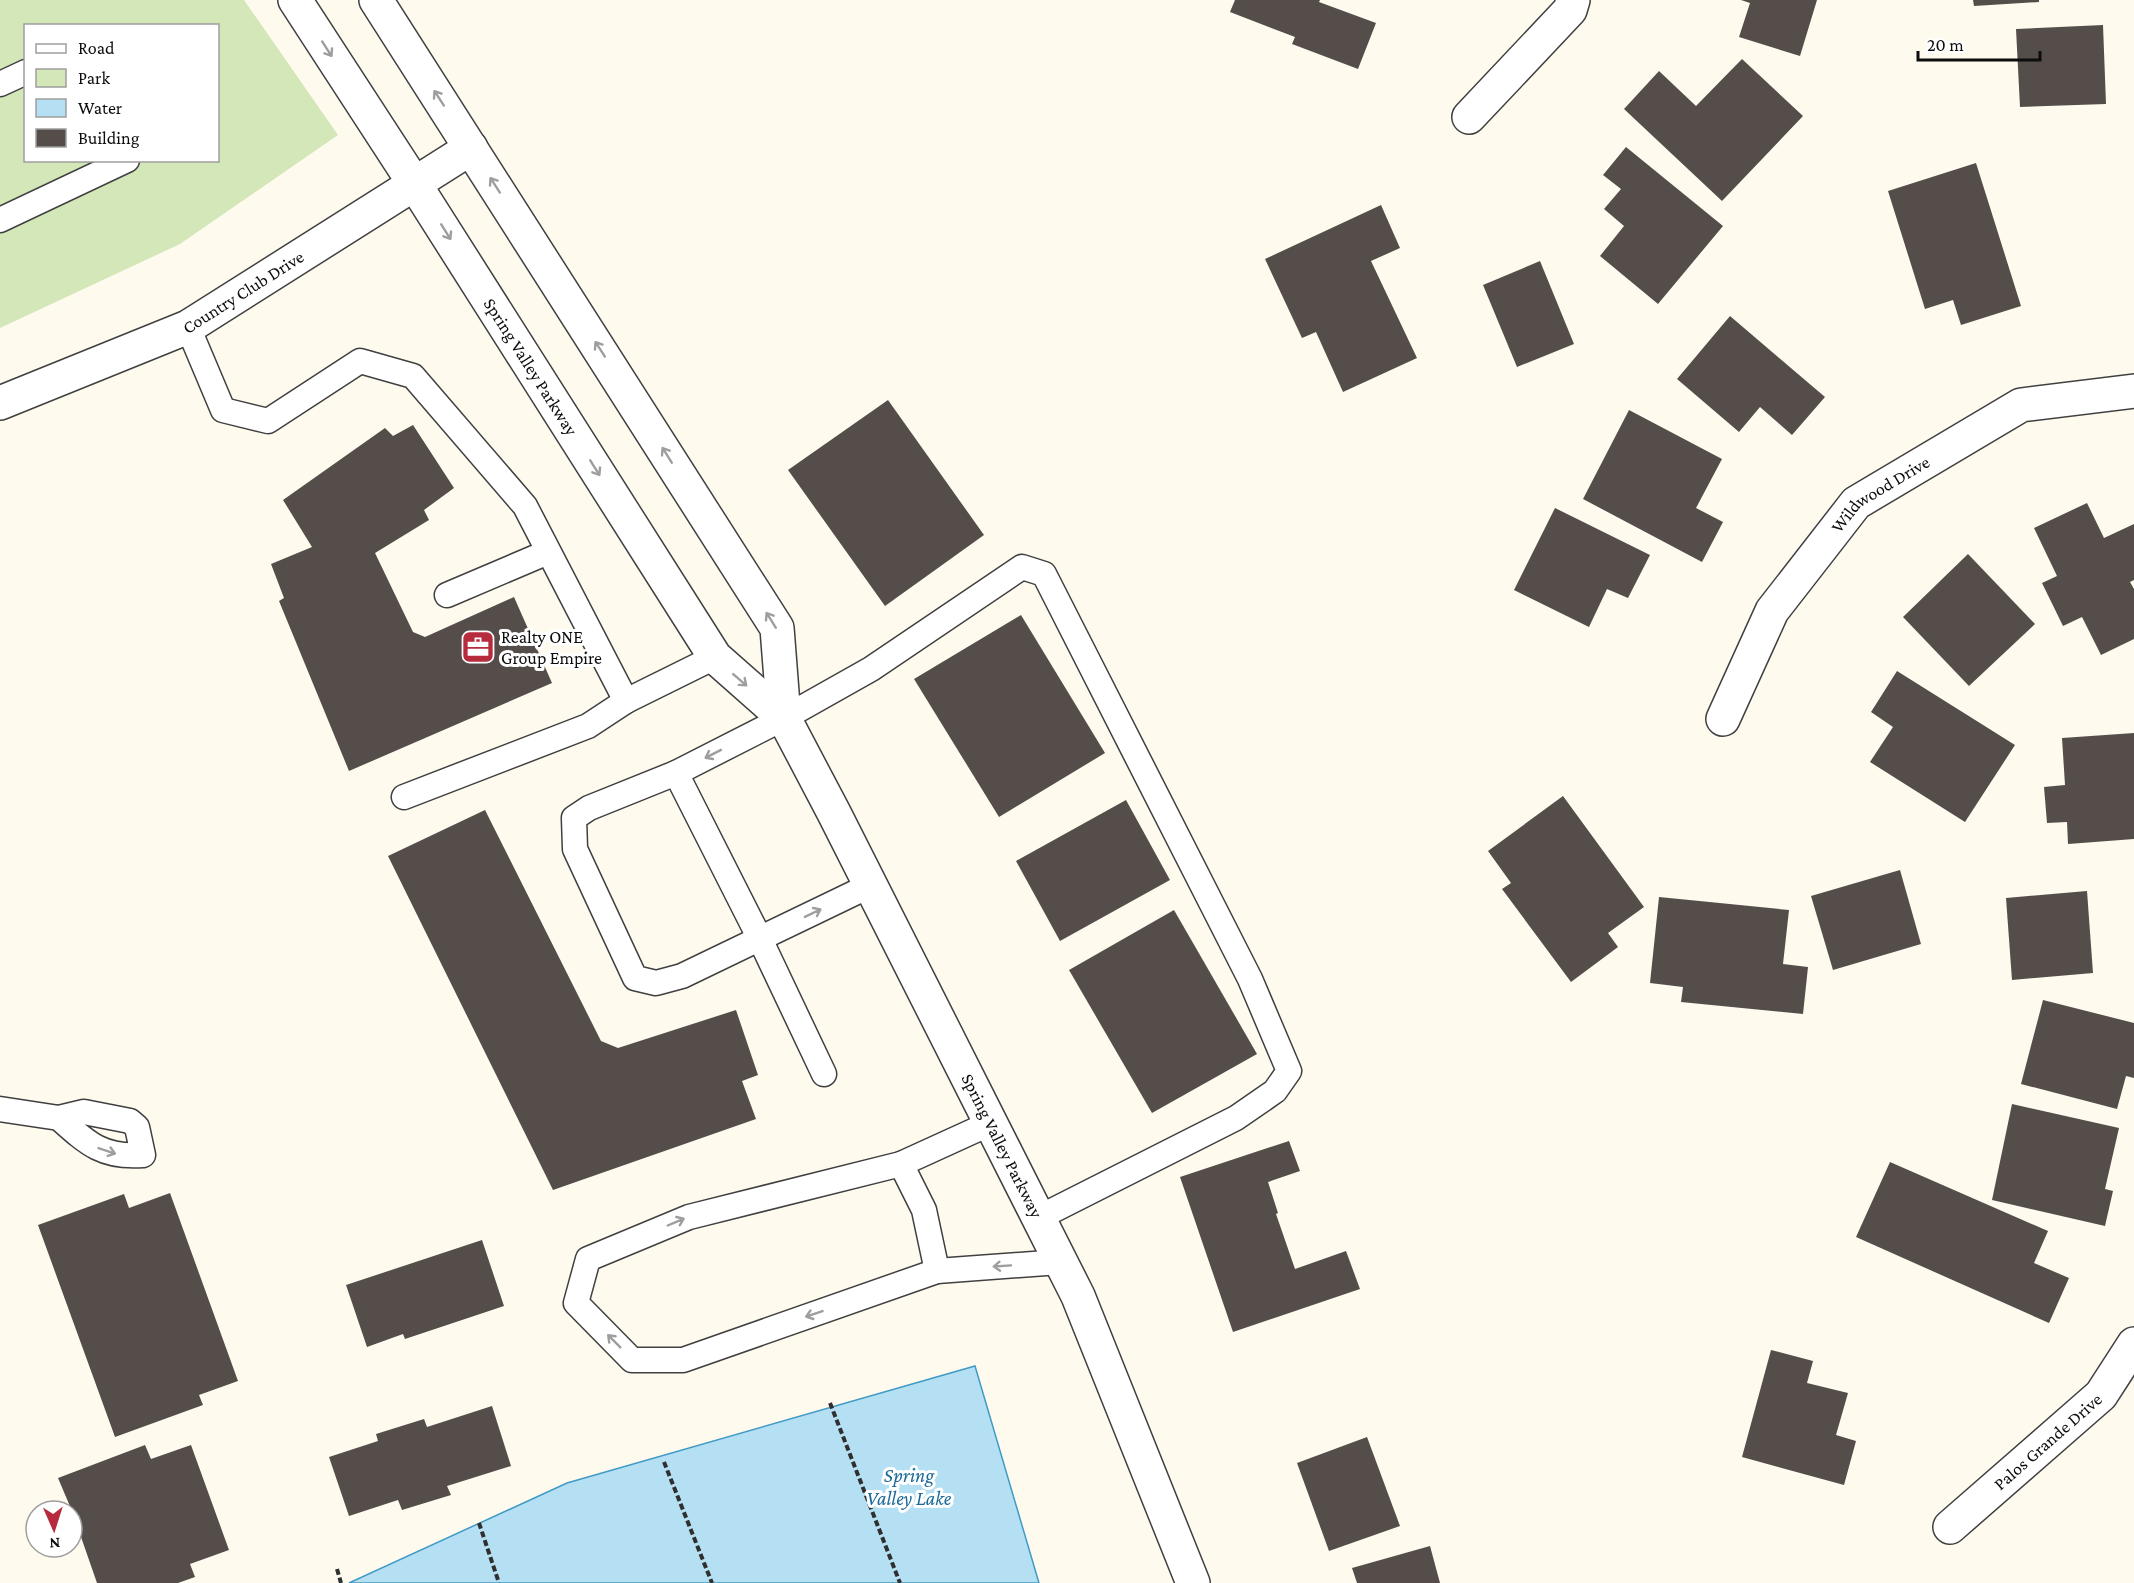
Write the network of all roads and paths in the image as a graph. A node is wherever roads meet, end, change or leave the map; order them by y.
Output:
1 (295, 0) edge
2 (376, 0) edge
3 (1573, 0) edge
4 (24, 73) edge
5 (0, 84) edge
6 (1469, 117) dead end
7 (471, 148) junction
8 (123, 162) edge
9 (414, 183) junction
10 (0, 220) edge
11 (188, 327) junction
12 (2134, 391) edge
13 (0, 403) edge
14 (548, 552) junction
15 (447, 595) dead end
16 (715, 657) junction
17 (626, 701) junction
18 (784, 718) junction
19 (1723, 719) dead end
20 (676, 773) junction
21 (404, 797) dead end
22 (871, 885) junction
23 (760, 939) junction
24 (824, 1074) dead end
25 (0, 1109) edge
26 (59, 1118) dead end
27 (991, 1123) junction
28 (902, 1164) junction
29 (1038, 1218) junction
30 (1060, 1262) junction
31 (937, 1271) junction
32 (2134, 1344) edge
33 (830, 1403) dead end
34 (664, 1462) dead end
35 (479, 1523) dead end
36 (1950, 1527) dead end
37 (337, 1569) dead end
38 (341, 1583) edge
39 (499, 1583) edge
40 (712, 1583) edge
41 (900, 1583) edge
42 (1193, 1583) edge

1 -> 9 street, Spring Valley Parkway
7 -> 2 street, Spring Valley Parkway
3 - 6 street
4 - 5 lane
7 - 9 street, Country Club Drive
18 -> 7 street, Spring Valley Parkway
8 - 10 lane
9 - 11 street, Country Club Drive
9 -> 16 street, Spring Valley Parkway
11 - 13 street, Country Club Drive
11 - 14 lane
12 - 19 street, Wildwood Drive
14 - 15 lane
14 - 17 lane
16 - 17 lane
16 -> 18 street, Spring Valley Parkway
17 - 21 lane
18 -> 20 lane
18 - 22 street, Spring Valley Parkway
18 - 29 lane
20 - 23 lane
20 - 23 lane
23 -> 22 lane
22 - 27 street, Spring Valley Parkway
23 - 24 lane
25 - 26 lane
27 - 28 lane
27 - 29 street, Spring Valley Parkway
28 - 31 lane
31 -> 28 lane
29 - 30 street, Spring Valley Parkway
30 -> 31 lane
30 - 42 street, Spring Valley Parkway
32 - 36 street, Palos Grande Drive
33 - 41 path
34 - 40 path
35 - 39 path
37 - 38 path

